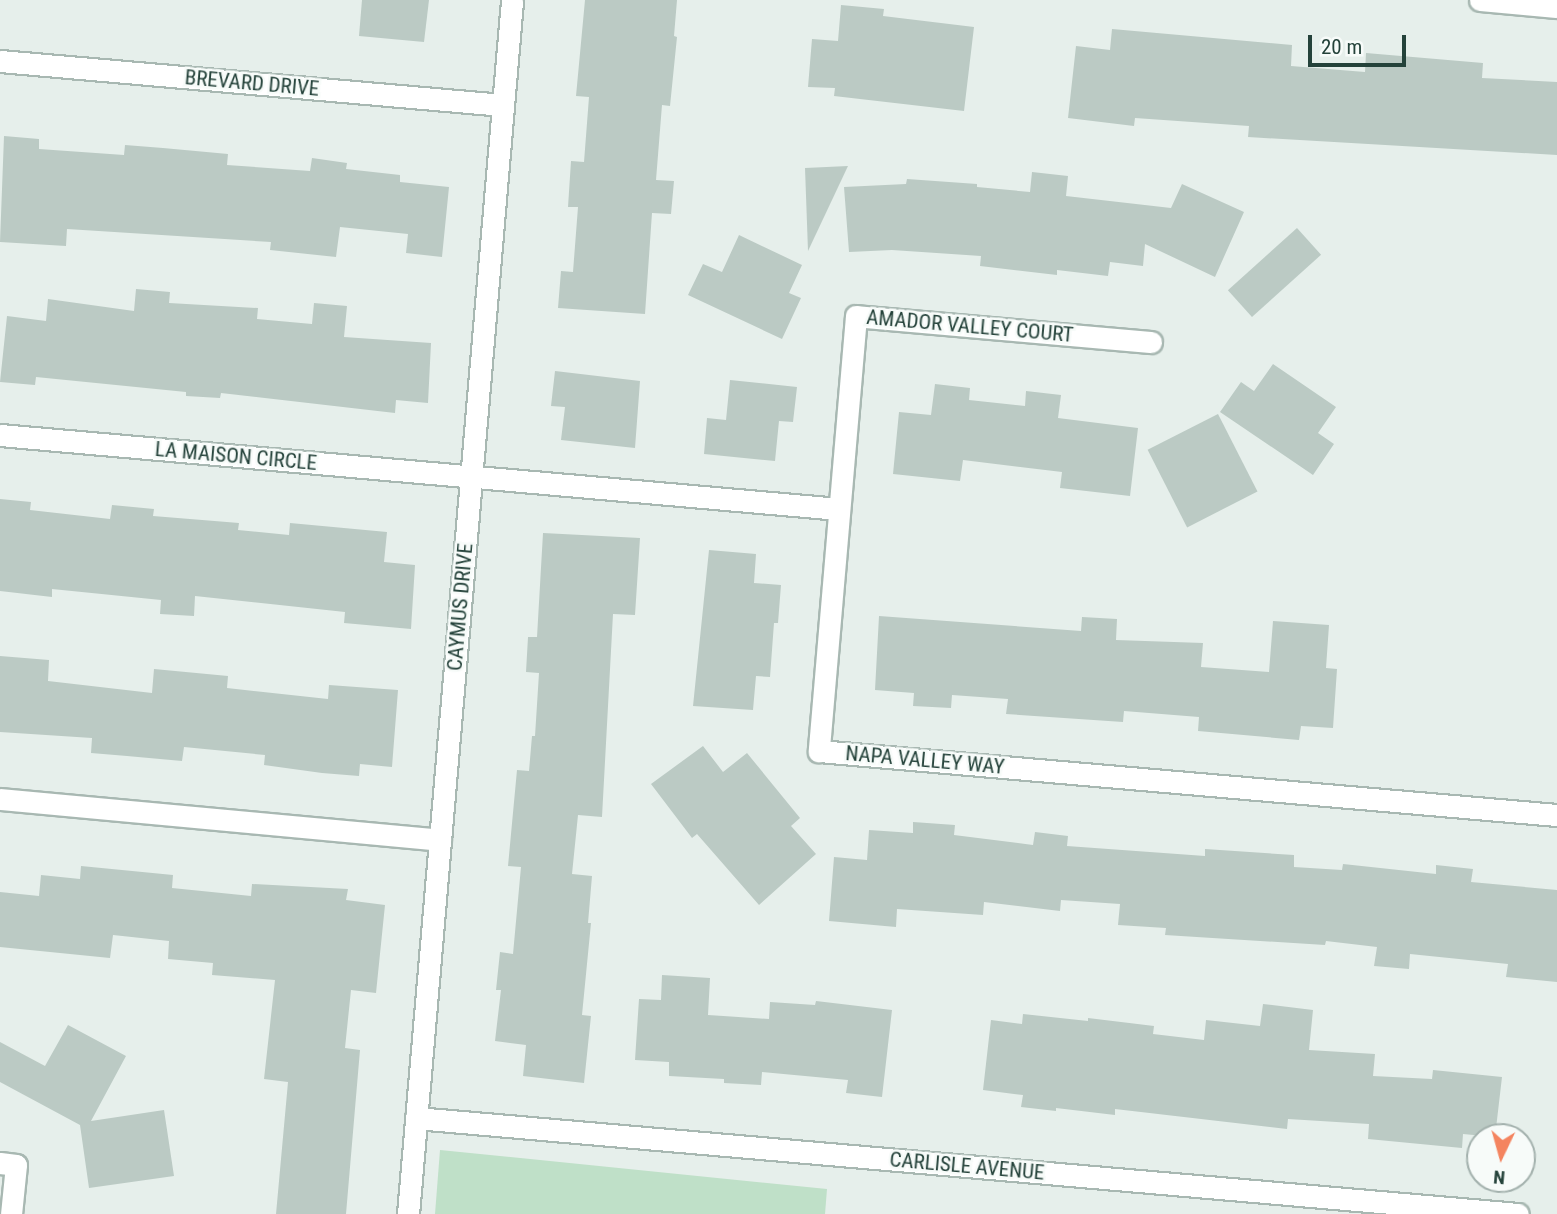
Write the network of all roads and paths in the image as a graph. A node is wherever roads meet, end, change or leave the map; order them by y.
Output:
1 (512, 0) edge
2 (1480, 0) edge
3 (1557, 7) edge
4 (0, 61) edge
5 (503, 105) junction
6 (1151, 342) dead end
7 (0, 435) edge
8 (471, 476) junction
9 (839, 509) junction
10 (0, 799) edge
11 (1557, 815) edge
12 (440, 840) junction
13 (416, 1118) junction
14 (0, 1163) edge
15 (11, 1214) edge
16 (408, 1214) edge
17 (1518, 1214) edge

1 - 5 street, CAYMUS DRIVE
2 - 3 street
4 - 5 street, BREVARD DRIVE
5 - 8 street, CAYMUS DRIVE
6 - 9 street, AMADOR VALLEY COURT
7 - 8 street, LA MAISON CIRCLE
8 - 9 street
8 - 12 street, CAYMUS DRIVE
9 - 11 street, NAPA VALLEY WAY
10 - 12 street
12 - 13 street, CAYMUS DRIVE
13 - 16 street, CAYMUS DRIVE
13 - 17 street, CARLISLE AVENUE
14 - 15 street

